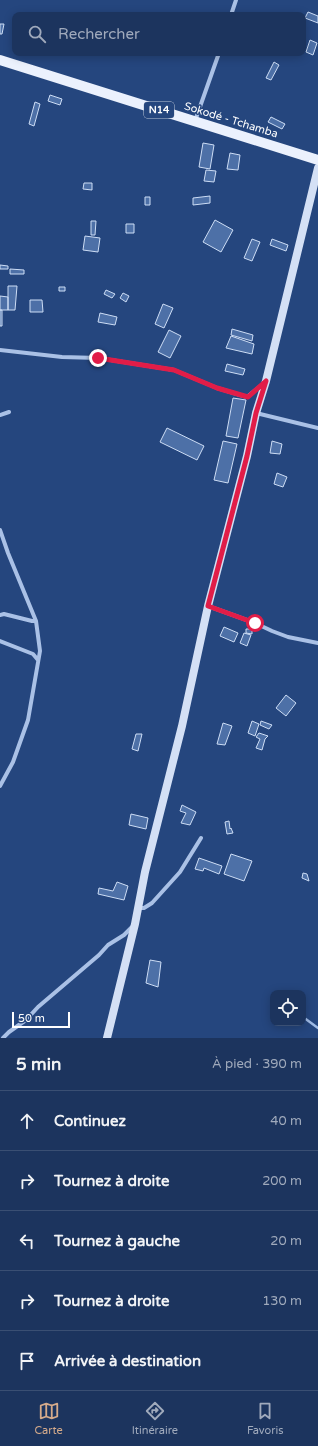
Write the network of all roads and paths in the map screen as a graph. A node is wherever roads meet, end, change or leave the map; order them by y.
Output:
1 (236, 0) edge
2 (232, 12) edge
3 (218, 56) edge
4 (0, 60) edge
5 (195, 122) junction
6 (318, 160) edge
7 (318, 168) edge
8 (0, 350) edge
9 (266, 381) junction
10 (9, 412) dead end
11 (256, 413) junction
12 (0, 415) edge
13 (318, 428) edge
14 (0, 530) edge
15 (208, 606) junction
16 (0, 615) edge
17 (36, 620) junction
18 (0, 641) edge
19 (318, 643) edge
20 (38, 660) junction
21 (0, 786) edge
22 (201, 838) dead end
23 (138, 908) junction
24 (135, 924) junction
25 (3, 1038) edge
26 (107, 1038) edge

1 - 2 street
3 - 5 street
4 - 5 main road, Sokodé - Tchamba / N14
5 - 6 main road, Sokodé - Tchamba / N14
7 - 9 main road
8 - 9 street
9 - 11 main road
10 - 12 street
11 - 13 street
11 - 15 main road
14 - 17 street
15 - 19 street
15 - 23 main road
16 - 17 street
17 - 20 street
18 - 20 street
20 - 21 street
22 - 23 street
23 - 24 main road
24 - 25 street
24 - 26 main road

